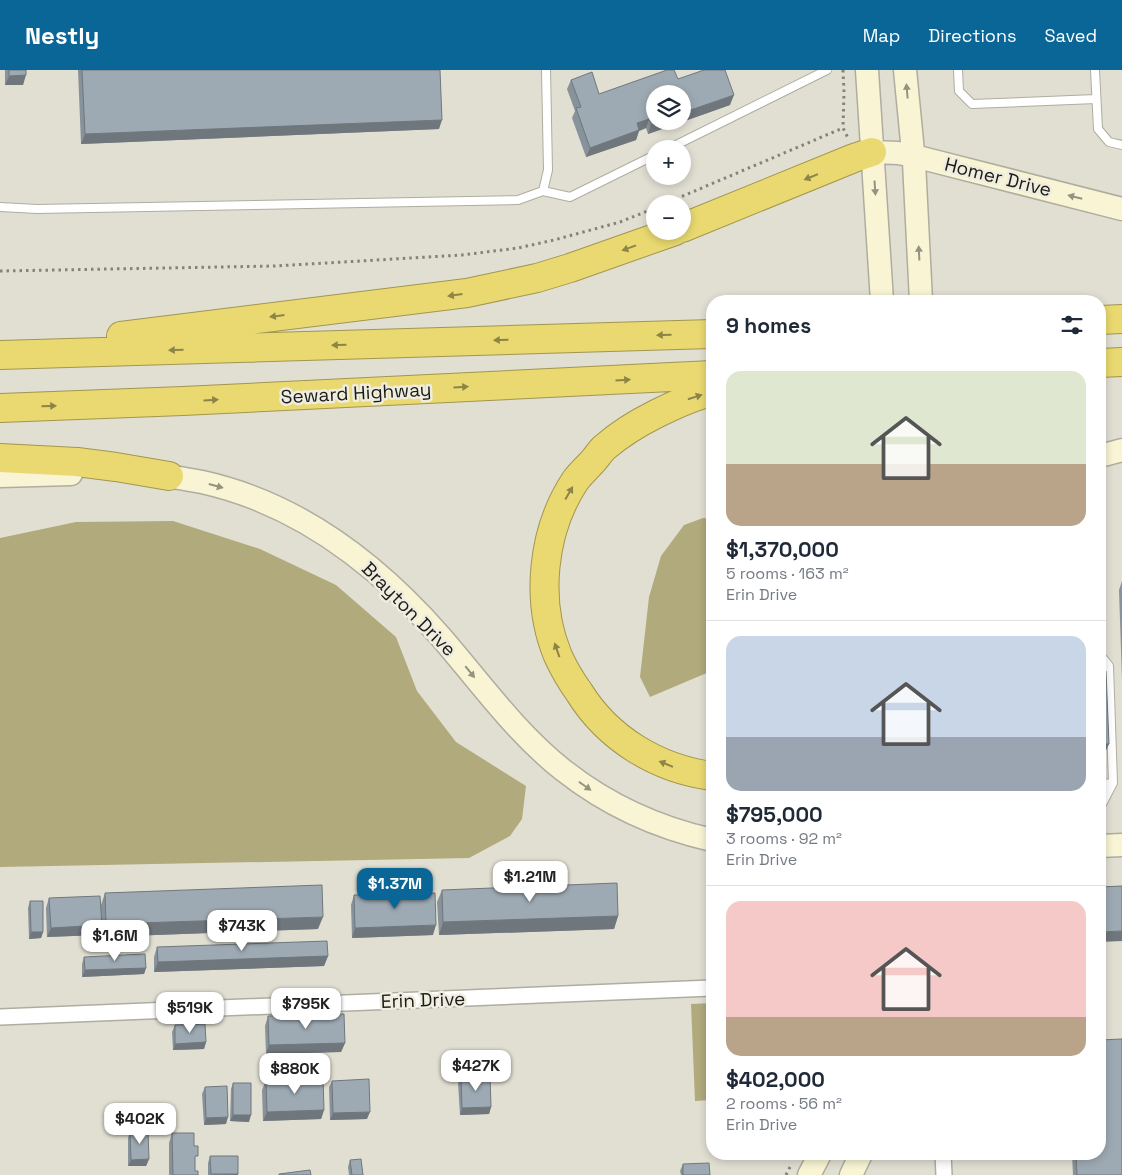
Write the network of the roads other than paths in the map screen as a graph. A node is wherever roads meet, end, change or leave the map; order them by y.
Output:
1 (546, 70) edge
2 (827, 70) edge
3 (867, 70) edge
4 (905, 70) edge
5 (958, 70) edge
6 (1094, 70) edge
7 (1096, 99) junction
8 (686, 140) edge
9 (1122, 144) edge
10 (872, 152) junction
11 (914, 156) junction
12 (646, 159) edge
13 (543, 191) junction
14 (0, 207) edge
15 (1122, 209) edge
16 (691, 224) edge
17 (650, 240) edge
18 (882, 295) edge
19 (921, 295) edge
20 (1122, 319) edge
21 (1106, 320) edge
22 (706, 334) edge
23 (0, 351) edge
24 (0, 355) edge
25 (1122, 362) edge
26 (1106, 363) edge
27 (706, 375) edge
28 (706, 394) edge
29 (0, 408) edge
30 (1122, 450) edge
31 (1106, 454) edge
32 (0, 458) edge
33 (0, 476) edge
34 (169, 476) junction
35 (1106, 662) edge
36 (706, 775) edge
37 (1112, 783) junction
38 (1106, 784) edge
39 (1106, 796) edge
40 (706, 838) edge
41 (1122, 845) edge
42 (1106, 846) edge
43 (706, 988) edge
44 (0, 1017) edge
45 (817, 1160) edge
46 (858, 1160) edge
47 (943, 1160) edge
48 (809, 1175) edge
49 (850, 1175) edge
50 (944, 1175) edge

1 - 13 lane
2 - 8 lane
3 - 10 main road
11 -> 4 main road
5 - 7 lane
6 - 7 lane
7 - 9 lane
10 - 11 main road, Homer Drive
10 -> 16 highway
10 -> 18 main road
15 -> 11 main road, Homer Drive
19 -> 11 main road
12 - 13 lane
13 - 14 lane
17 -> 23 highway
20 - 21 highway
22 -> 24 highway
25 - 26 highway
29 -> 27 highway, Seward Highway
36 -> 28 highway
30 - 31 main road
32 - 34 highway
33 - 34 main road, Brayton Drive
34 -> 40 main road, Brayton Drive
35 - 37 lane
37 - 38 lane
37 - 39 lane
41 - 42 main road
43 - 44 street, Erin Drive
45 - 48 main road
46 - 49 main road
47 - 50 street

